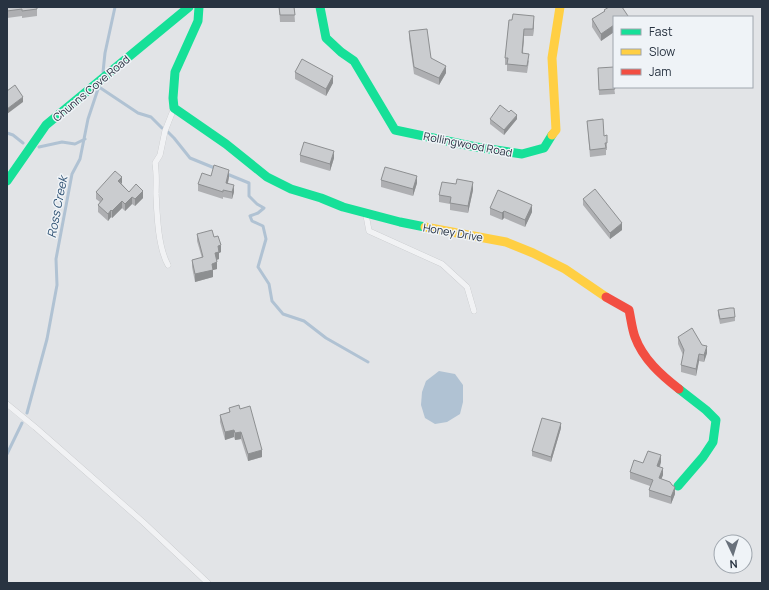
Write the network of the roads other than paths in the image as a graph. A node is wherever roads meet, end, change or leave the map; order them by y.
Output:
1 (189, 7) edge
2 (199, 7) edge
3 (320, 7) edge
4 (560, 7) edge
5 (174, 108) junction
6 (7, 181) edge
7 (366, 213) junction
8 (168, 265) dead end
9 (474, 311) dead end
10 (7, 404) edge
11 (678, 486) dead end
12 (208, 583) edge

1 - 6 street, Chunns Cove Road
2 - 5 street
3 - 4 street, Rollingwood Road
5 - 7 street, Honey Drive
5 - 8 lane
7 - 9 lane
7 - 11 street, Honey Drive
10 - 12 lane

